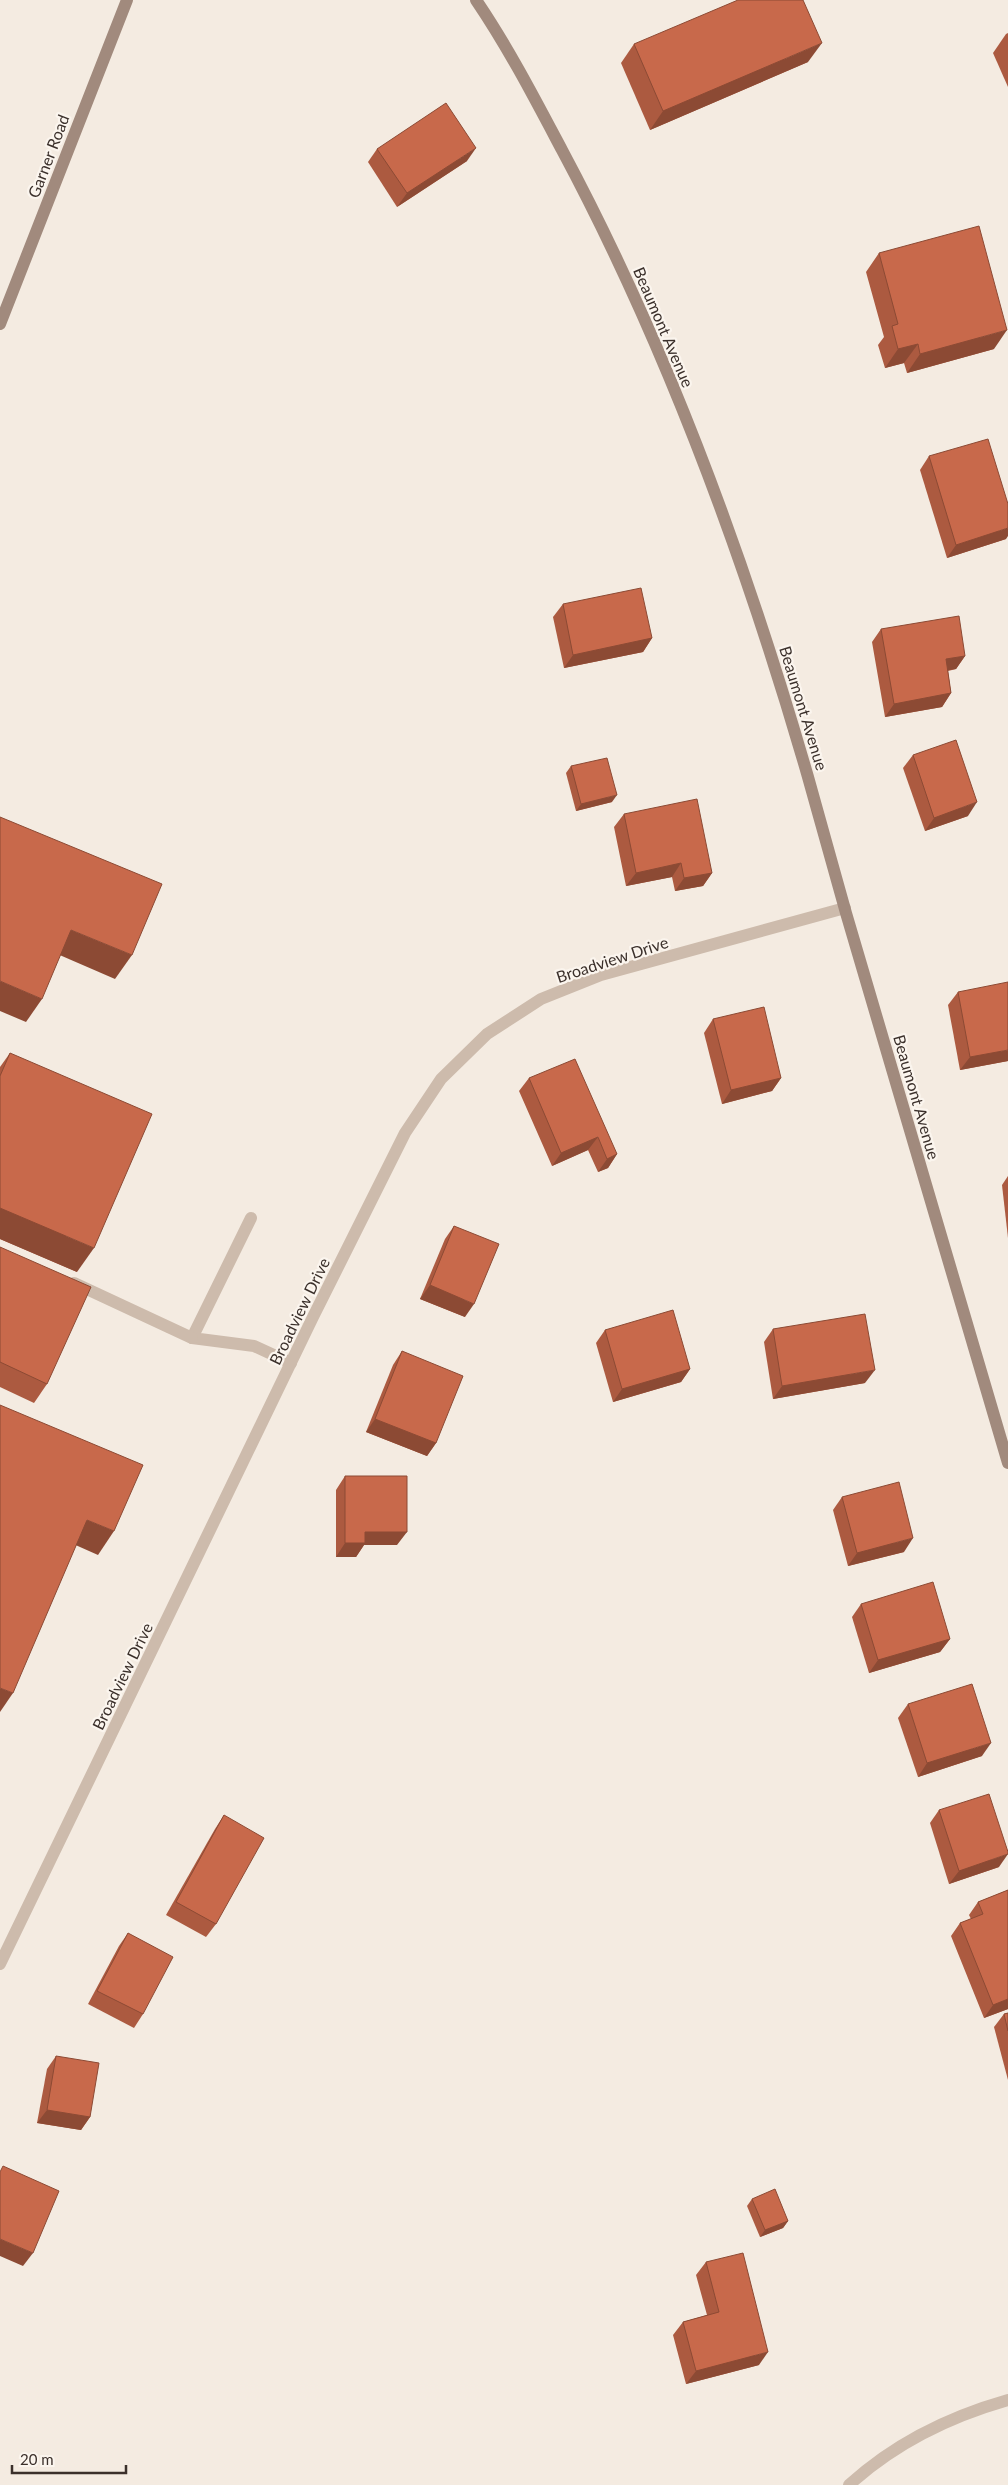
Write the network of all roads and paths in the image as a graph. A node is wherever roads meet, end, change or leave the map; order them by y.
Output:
1 (127, 0) edge
2 (476, 0) edge
3 (0, 324) edge
4 (844, 908) junction
5 (251, 1218) dead end
6 (61, 1277) edge
7 (192, 1338) junction
8 (291, 1363) junction
9 (1008, 1463) edge
10 (0, 1964) edge
11 (1008, 2400) edge
12 (849, 2485) edge

1 - 3 street, Garner Road
2 - 4 street, Beaumont Avenue
4 - 8 street, Broadview Drive
4 - 9 street, Beaumont Avenue
5 - 7 street
6 - 7 street
7 - 8 street
8 - 10 street, Broadview Drive
11 - 12 street

